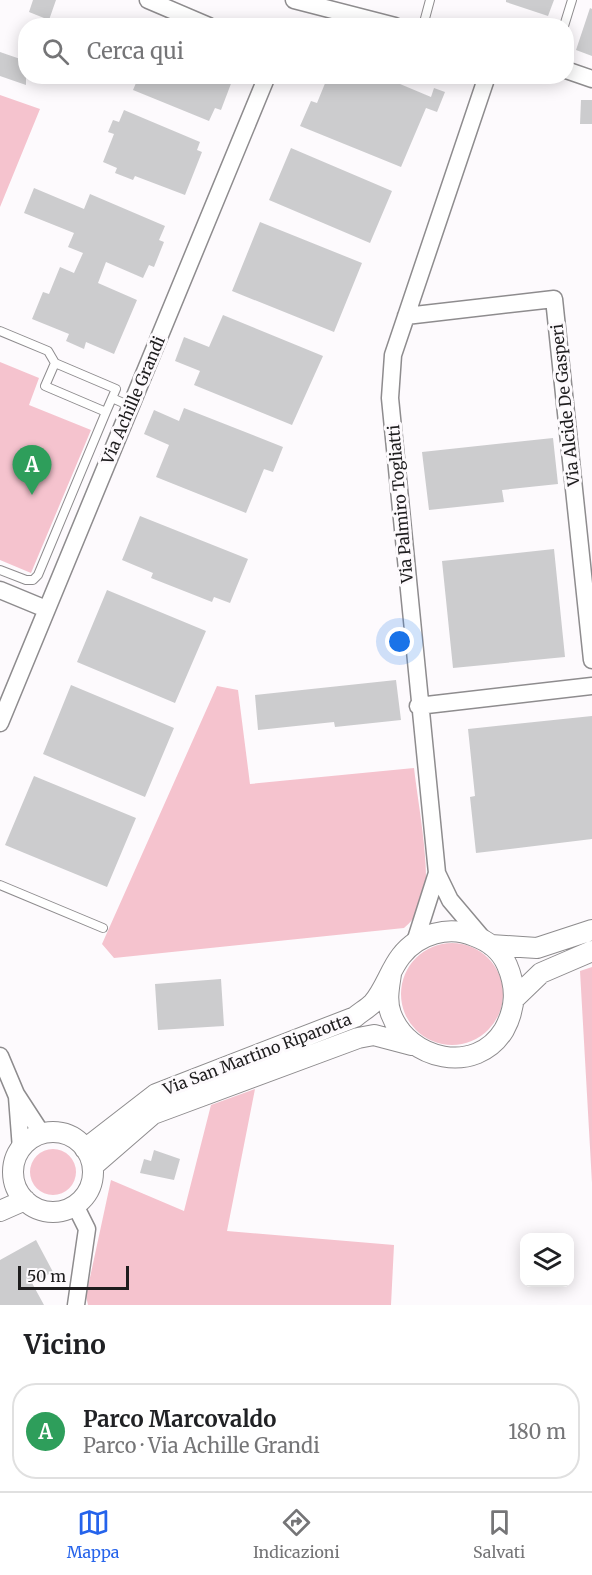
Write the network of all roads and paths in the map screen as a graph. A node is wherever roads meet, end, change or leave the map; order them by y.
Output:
1 (148, 0) edge
2 (294, 0) edge
3 (430, 0) edge
4 (572, 0) edge
5 (190, 18) edge
6 (364, 18) edge
7 (425, 18) edge
8 (566, 18) edge
9 (574, 73) edge
10 (592, 79) edge
11 (264, 84) edge
12 (484, 84) edge
13 (406, 316) junction
14 (0, 331) edge
15 (55, 363) junction
16 (112, 398) junction
17 (130, 406) junction
18 (106, 412) junction
19 (0, 570) edge
20 (0, 590) edge
21 (46, 609) junction
22 (592, 660) edge
23 (592, 686) edge
24 (418, 706) junction
25 (0, 723) edge
26 (437, 873) junction
27 (0, 885) edge
28 (103, 928) dead end
29 (592, 930) edge
30 (415, 942) junction
31 (487, 942) junction
32 (592, 951) edge
33 (391, 974) junction
34 (515, 998) junction
35 (413, 1045) junction
36 (0, 1058) edge
37 (16, 1094) junction
38 (42, 1134) junction
39 (21, 1149) junction
40 (89, 1158) junction
41 (7, 1179) edge
42 (25, 1200) junction
43 (75, 1206) junction
44 (0, 1211) edge
45 (76, 1305) edge

1 - 5 street
2 - 6 street
3 - 7 lane
4 - 8 lane
9 - 10 street
11 - 17 street, Via Achille Grandi
12 - 13 street, Via Palmiro Togliatti
13 - 22 street, Via Alcide De Gasperi
13 - 24 street, Via Palmiro Togliatti
14 - 15 lane
15 - 16 lane
15 - 18 lane
16 - 17 lane
16 - 18 lane
17 - 21 street, Via Achille Grandi
18 - 19 lane
20 - 21 street
21 - 25 street, Via Achille Grandi
23 - 24 street
24 - 26 street, Via Palmiro Togliatti
26 - 30 street, Via Palmiro Togliatti
26 - 31 street
27 - 28 lane
29 - 31 street
30 - 31 street
30 - 33 street
31 - 34 street
32 - 34 street
33 - 35 street
33 - 40 street, Via San Martino Riparotta
34 - 35 street
35 - 40 street, Via San Martino Riparotta
36 - 37 street
37 - 38 street
37 - 39 street
38 - 39 street
38 - 40 street
39 - 41 street
40 - 43 street
41 - 42 street
42 - 43 street
42 - 44 street
43 - 45 street

